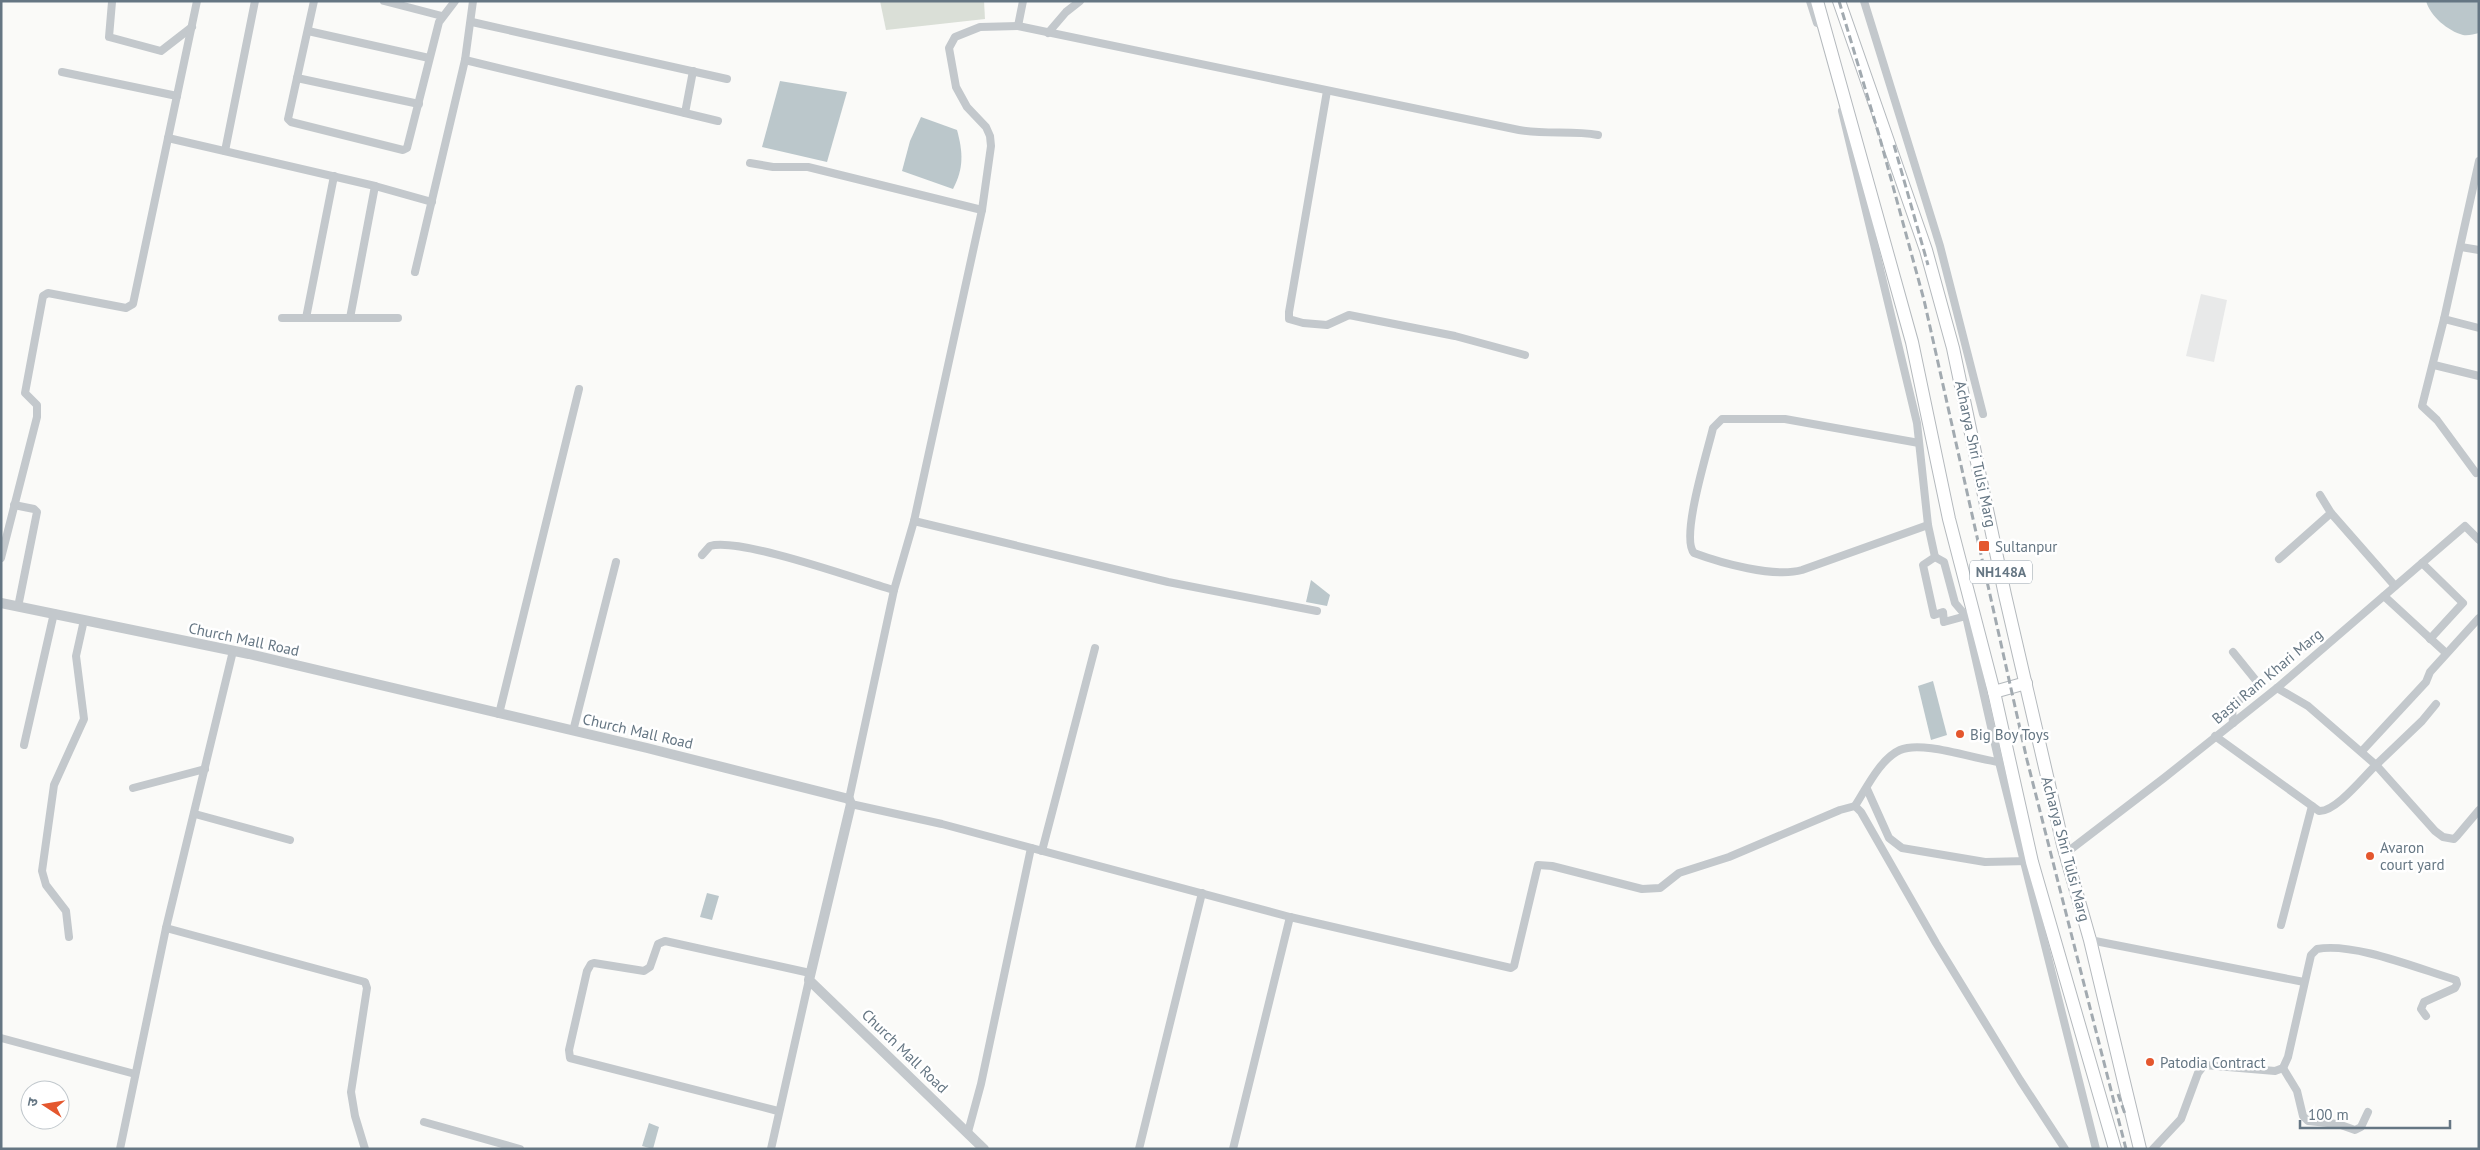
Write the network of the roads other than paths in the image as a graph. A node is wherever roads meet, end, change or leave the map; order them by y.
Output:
1 (197, 1) edge
2 (255, 1) edge
3 (314, 1) edge
4 (384, 1) edge
5 (455, 1) edge
6 (474, 1) edge
7 (1023, 1) edge
8 (1080, 1) edge
9 (1810, 1) edge
10 (1817, 1) edge
11 (1840, 1) edge
12 (1864, 1) edge
13 (112, 2) edge
14 (442, 16) junction
15 (472, 22) junction
16 (1018, 26) junction
17 (192, 27) junction
18 (308, 32) junction
19 (1048, 33) junction
20 (429, 58) junction
21 (465, 60) junction
22 (693, 71) junction
23 (62, 72) dead end
24 (297, 78) junction
25 (727, 79) dead end
26 (1327, 91) junction
27 (177, 96) junction
28 (419, 104) junction
29 (685, 113) junction
30 (718, 122) dead end
31 (1598, 135) dead end
32 (168, 138) junction
33 (224, 151) junction
34 (2479, 161) edge
35 (750, 163) dead end
36 (334, 176) junction
37 (375, 186) junction
38 (432, 202) junction
39 (982, 210) junction
40 (2461, 247) junction
41 (2479, 250) edge
42 (415, 272) dead end
43 (282, 318) dead end
44 (306, 318) junction
45 (350, 318) junction
46 (398, 318) dead end
47 (2444, 319) junction
48 (2479, 328) edge
49 (1525, 355) dead end
50 (2434, 366) junction
51 (2479, 376) edge
52 (579, 389) dead end
53 (1983, 414) dead end
54 (1919, 443) junction
55 (2476, 473) dead end
56 (2320, 495) dead end
57 (14, 505) junction
58 (2331, 513) junction
59 (914, 521) junction
60 (1928, 526) junction
61 (2479, 540) edge
62 (702, 555) dead end
63 (1, 558) edge
64 (1935, 558) junction
65 (2278, 559) dead end
66 (616, 562) dead end
67 (2422, 563) junction
68 (2395, 586) junction
69 (894, 590) junction
70 (2384, 596) junction
71 (1, 603) edge
72 (18, 607) junction
73 (1317, 611) dead end
74 (54, 614) junction
75 (1966, 616) junction
76 (2479, 618) edge
77 (84, 620) junction
78 (2430, 639) junction
79 (1095, 648) dead end
80 (233, 651) junction
81 (2233, 652) dead end
82 (2446, 653) junction
83 (2026, 683) junction
84 (2277, 688) junction
85 (1994, 692) junction
86 (2436, 704) dead end
87 (500, 714) junction
88 (2233, 723) junction
89 (573, 731) junction
90 (2216, 736) junction
91 (24, 745) dead end
92 (2362, 751) junction
93 (1999, 762) junction
94 (2376, 764) junction
95 (205, 769) junction
96 (133, 788) dead end
97 (1867, 789) junction
98 (850, 802) junction
99 (1855, 806) junction
100 (2312, 806) junction
101 (2479, 810) edge
102 (195, 814) junction
103 (290, 840) dead end
104 (1031, 848) junction
105 (1042, 851) junction
106 (2066, 853) junction
107 (2027, 861) junction
108 (1202, 893) junction
109 (1290, 917) junction
110 (2281, 925) dead end
111 (166, 928) junction
112 (69, 937) dead end
113 (2090, 940) junction
114 (810, 976) junction
115 (2304, 982) junction
116 (2426, 1016) dead end
117 (1, 1038) edge
118 (2284, 1068) junction
119 (135, 1074) junction
120 (778, 1111) junction
121 (2368, 1112) dead end
122 (424, 1122) dead end
123 (968, 1132) junction
124 (120, 1149) edge
125 (365, 1149) edge
126 (520, 1149) edge
127 (771, 1149) edge
128 (984, 1149) edge
129 (1139, 1149) edge
130 (1233, 1149) edge
131 (2065, 1149) edge
132 (2096, 1149) edge
133 (2115, 1149) edge
134 (2140, 1149) edge
135 (2153, 1149) edge

1 - 17 street
2 - 33 street
3 - 18 street
4 - 14 street
5 - 14 street
6 - 15 street
7 - 16 street
8 - 19 street
9 - 54 street
10 - 85 highway, NH148A
11 - 83 highway, Acharya Shri Tulsi Marg / NH148A
12 - 53 street
13 - 17 street
14 - 20 street
15 - 21 street
15 - 22 street
16 - 19 street
16 - 39 street
17 - 27 street
18 - 20 street
18 - 24 street
19 - 26 street
20 - 28 street
21 - 29 street
21 - 38 street
22 - 25 street
22 - 29 street
23 - 27 street
24 - 28 street
24 - 28 street
26 - 31 street
26 - 49 street
27 - 32 street
29 - 30 street
32 - 33 street
32 - 57 street
33 - 36 street
34 - 40 street
35 - 39 street
36 - 37 street
36 - 44 street
37 - 38 street
37 - 45 street
38 - 42 street
39 - 59 street
40 - 41 street
40 - 47 street
43 - 44 street
44 - 45 street
45 - 46 street
47 - 48 street
47 - 50 street
50 - 51 street
50 - 55 street
52 - 87 street
54 - 60 street
54 - 60 street
56 - 58 street
57 - 63 street
57 - 72 street
58 - 65 street
58 - 68 street
59 - 69 street
59 - 73 street
60 - 64 street
61 - 67 street, Basti Ram Khari Marg
62 - 69 street
64 - 75 street
64 - 75 street
66 - 89 street
67 - 68 street, Basti Ram Khari Marg
67 - 78 street
68 - 70 street, Basti Ram Khari Marg
69 - 98 street
70 - 78 street
70 - 84 street, Basti Ram Khari Marg
71 - 72 street, Church Mall Road
72 - 74 street, Church Mall Road
74 - 77 street, Church Mall Road
74 - 91 street
75 - 93 street
76 - 82 street
77 - 80 street, Church Mall Road
77 - 112 street
78 - 82 street
79 - 105 street
80 - 87 street, Church Mall Road
80 - 95 street
81 - 88 street
82 - 92 street
83 - 85 highway
83 - 106 highway, Acharya Shri Tulsi Marg / NH148A
84 - 88 street, Basti Ram Khari Marg
84 - 92 street
85 - 107 highway, NH148A
86 - 94 street
87 - 89 street, Church Mall Road
88 - 90 street, Basti Ram Khari Marg
89 - 98 street, Church Mall Road
90 - 100 street
90 - 106 street, Basti Ram Khari Marg
92 - 94 street
93 - 97 street
93 - 107 street
94 - 100 street
94 - 101 street
95 - 96 street
95 - 102 street
97 - 99 street
97 - 107 street
98 - 104 street
98 - 114 street
99 - 109 street
99 - 131 street
100 - 110 street
102 - 103 street
102 - 111 street
104 - 105 street
104 - 123 street
105 - 108 street
106 - 113 highway, Acharya Shri Tulsi Marg / NH148A
107 - 132 street
107 - 133 highway, NH148A
108 - 109 street
108 - 129 street
109 - 130 street
111 - 119 street
111 - 125 street
113 - 115 street
113 - 134 highway, Acharya Shri Tulsi Marg / NH148A
114 - 120 street
114 - 120 street
114 - 123 street, Church Mall Road
115 - 116 street
115 - 118 street
117 - 119 street
118 - 121 street
118 - 135 street
119 - 124 street
120 - 127 street
122 - 126 street
123 - 128 street, Church Mall Road

